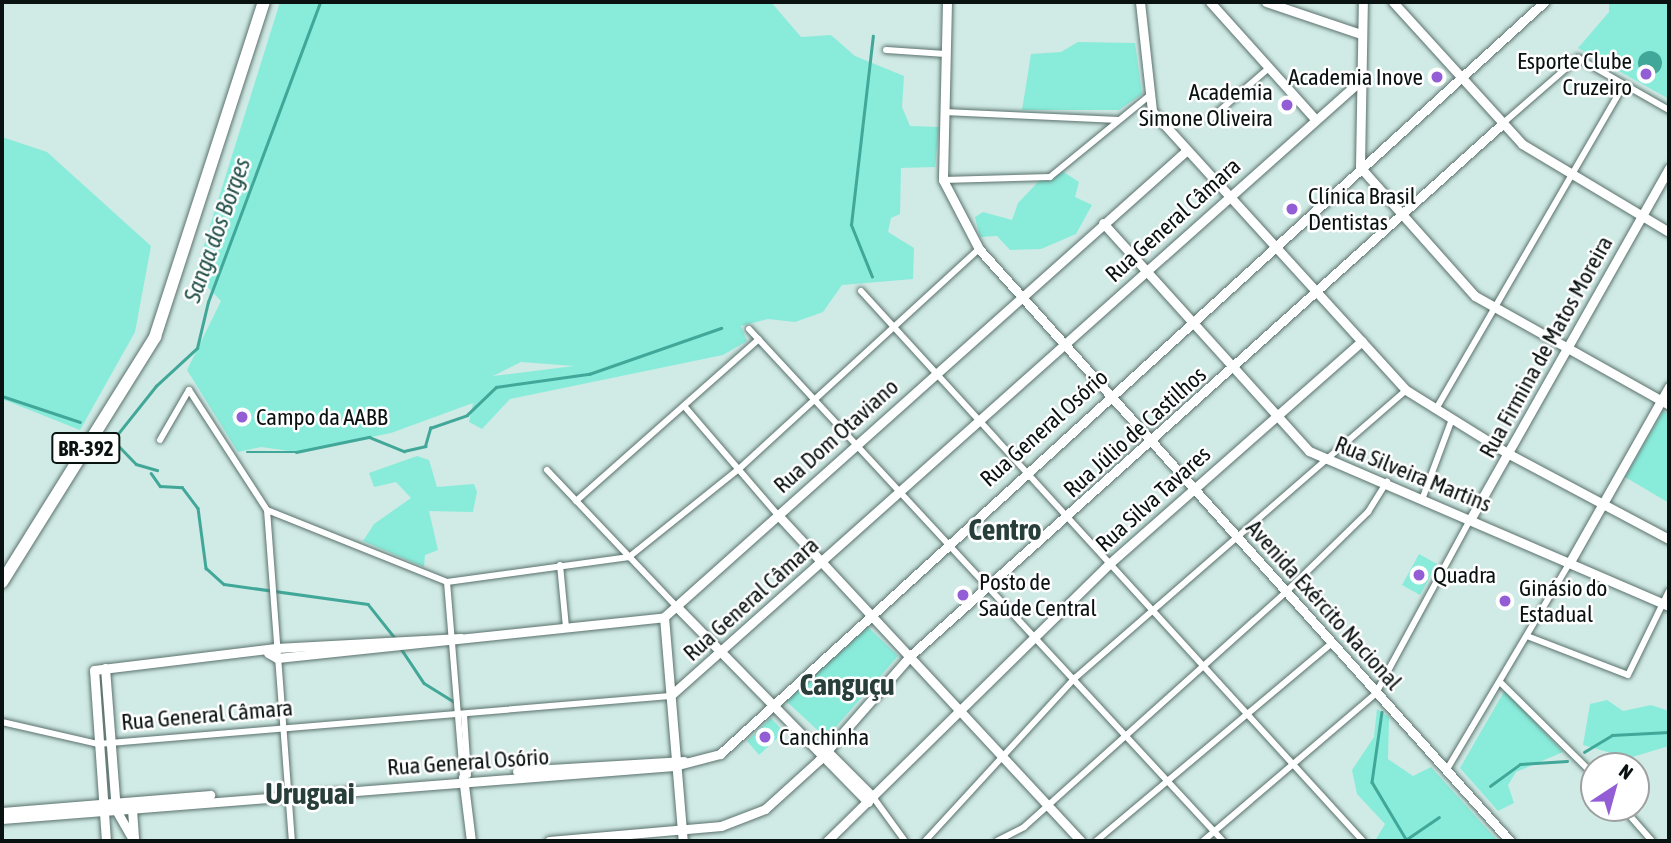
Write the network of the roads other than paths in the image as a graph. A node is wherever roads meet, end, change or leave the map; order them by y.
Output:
1 (264, 2) edge
2 (947, 2) edge
3 (1140, 2) edge
4 (1210, 2) edge
5 (1266, 2) edge
6 (1363, 2) edge
7 (1393, 2) edge
8 (1544, 2) edge
9 (1361, 34) junction
10 (886, 50) dead end
11 (946, 54) junction
12 (1270, 67) junction
13 (1460, 78) junction
14 (1359, 82) junction
15 (1624, 85) junction
16 (1149, 96) junction
17 (1669, 110) edge
18 (944, 112) junction
19 (1210, 119) dead end
20 (1315, 119) junction
21 (1119, 120) junction
22 (1502, 124) junction
23 (1186, 150) junction
24 (1360, 167) junction
25 (1669, 168) edge
26 (1571, 176) junction
27 (943, 180) junction
28 (1229, 197) junction
29 (1403, 215) junction
30 (1642, 216) junction
31 (1103, 223) junction
32 (1669, 232) edge
33 (1273, 246) junction
34 (979, 249) junction
35 (1144, 272) junction
36 (862, 292) dead end
37 (1318, 293) junction
38 (1021, 297) junction
39 (1496, 308) junction
40 (1190, 322) junction
41 (893, 328) junction
42 (750, 329) dead end
43 (759, 339) junction
44 (1362, 341) junction
45 (1063, 343) junction
46 (1571, 349) junction
47 (1233, 369) junction
48 (934, 374) junction
49 (1669, 387) edge
50 (1406, 390) junction
51 (203, 393) dead end
52 (1110, 394) junction
53 (813, 396) junction
54 (196, 400) junction
55 (1665, 403) edge
56 (685, 407) junction
57 (1436, 409) junction
58 (1277, 417) junction
59 (1452, 419) junction
60 (977, 420) junction
61 (160, 440) dead end
62 (1153, 442) junction
63 (856, 444) junction
64 (1508, 450) junction
65 (1326, 461) junction
66 (740, 468) junction
67 (547, 470) dead end
68 (1025, 471) junction
69 (1387, 482) junction
70 (1195, 487) junction
71 (900, 491) junction
72 (1423, 497) junction
73 (576, 501) junction
74 (1606, 504) junction
75 (267, 510) junction
76 (777, 514) junction
77 (1068, 517) junction
78 (1471, 518) junction
79 (1238, 538) junction
80 (1669, 539) edge
81 (947, 541) junction
82 (629, 556) junction
83 (14, 558) junction
84 (1571, 560) junction
85 (822, 562) junction
86 (1109, 564) junction
87 (560, 565) junction
88 (2, 569) edge
89 (2, 582) edge
90 (447, 582) junction
91 (989, 587) junction
92 (1669, 591) edge
93 (1286, 592) junction
94 (1666, 604) edge
95 (677, 607) junction
96 (1152, 611) junction
97 (870, 615) junction
98 (664, 617) junction
99 (566, 627) junction
100 (1035, 636) junction
101 (1527, 636) junction
102 (456, 637) junction
103 (1331, 644) junction
104 (274, 653) junction
105 (722, 653) junction
106 (910, 656) junction
107 (1203, 666) junction
108 (105, 668) junction
109 (1075, 678) junction
110 (1500, 682) junction
111 (1376, 693) junction
112 (670, 696) junction
113 (773, 704) junction
114 (962, 711) junction
115 (1247, 712) junction
116 (462, 714) junction
117 (2, 722) edge
118 (284, 728) junction
119 (1125, 734) junction
120 (111, 743) junction
121 (98, 744) junction
122 (825, 752) junction
123 (1003, 754) junction
124 (1580, 761) edge
125 (1292, 762) junction
126 (674, 763) junction
127 (1447, 771) junction
128 (1167, 779) junction
129 (466, 780) junction
130 (288, 792) junction
131 (870, 800) junction
132 (1048, 805) junction
133 (116, 807) junction
134 (103, 808) junction
135 (132, 809) junction
136 (2, 812) edge
137 (2, 818) edge
138 (1635, 822) edge
139 (1215, 831) junction
140 (682, 836) edge
141 (106, 841) edge
142 (134, 841) edge
143 (292, 841) edge
144 (471, 841) edge
145 (549, 841) edge
146 (827, 841) edge
147 (905, 841) edge
148 (925, 841) edge
149 (997, 841) edge
150 (1081, 841) edge
151 (1096, 841) edge
152 (1203, 841) edge
153 (1223, 841) edge
154 (1363, 841) edge
155 (1510, 841) edge
156 (1652, 841) edge

1 - 83 highway, BR-392
2 - 11 street
3 - 16 street
4 - 12 street
5 - 9 street
6 - 9 street
7 - 13 street
8 - 13 street, Rua General Osório
9 - 14 street
10 - 11 street
11 - 18 street
12 - 19 street
12 - 20 street
13 - 22 street
13 - 24 street, Rua General Osório
14 - 20 street, Rua General Câmara
14 - 24 street
15 - 17 street
15 - 22 street, Rua Júlio de Castilhos
15 - 26 street
16 - 21 street
16 - 23 street
18 - 21 street
18 - 27 street
20 - 28 street, Rua General Câmara
21 - 27 street
22 - 26 street
22 - 29 street, Rua Júlio de Castilhos
23 - 28 street
23 - 31 street, Rua Dom Otaviano
24 - 29 street
24 - 33 street, Rua General Osório
25 - 30 street, Rua Firmina de Matos Moreira
26 - 30 street
26 - 39 street
27 - 34 street, Avenida Exército Nacional
28 - 33 street
28 - 35 street, Rua General Câmara
29 - 37 street, Rua Júlio de Castilhos
29 - 39 street
30 - 32 street
30 - 46 street, Rua Firmina de Matos Moreira
31 - 35 street, Rua Silveira Martins
31 - 38 street, Rua Dom Otaviano
33 - 37 street
33 - 40 street, Rua General Osório
34 - 38 street, Avenida Exército Nacional
34 - 41 street
35 - 40 street, Rua Silveira Martins
35 - 45 street, Rua General Câmara
36 - 41 street
37 - 44 street
37 - 47 street, Rua Júlio de Castilhos
38 - 45 street, Avenida Exército Nacional
38 - 48 street, Rua Dom Otaviano
39 - 46 street
39 - 57 street
40 - 47 street, Rua Silveira Martins
40 - 52 street, Rua General Osório
41 - 48 street
41 - 53 street
42 - 43 street
43 - 53 street
43 - 56 street
44 - 50 street
44 - 58 street, Rua Silva Tavares
45 - 52 street, Avenida Exército Nacional
45 - 60 street, Rua General Câmara
46 - 55 street
46 - 64 street, Rua Firmina de Matos Moreira
47 - 58 street, Rua Silveira Martins
47 - 62 street, Rua Júlio de Castilhos
48 - 60 street
48 - 63 street, Rua Dom Otaviano
49 - 55 street
50 - 57 street
50 - 65 street
51 - 54 street
52 - 62 street, Avenida Exército Nacional
52 - 68 street, Rua General Osório
53 - 63 street
53 - 66 street
54 - 61 street
54 - 75 street
55 - 74 street
56 - 66 street
56 - 73 street
57 - 59 street
58 - 65 street, Rua Silveira Martins
58 - 70 street, Rua Silva Tavares
59 - 64 street
59 - 72 street
60 - 68 street
60 - 71 street, Rua General Câmara
62 - 70 street, Avenida Exército Nacional
62 - 77 street, Rua Júlio de Castilhos
63 - 71 street
63 - 76 street, Rua Dom Otaviano
64 - 74 street
64 - 78 street, Rua Firmina de Matos Moreira
65 - 69 street, Rua Silveira Martins
65 - 79 street
66 - 76 street
66 - 82 street
67 - 73 street
68 - 77 street
68 - 81 street, Rua General Osório
69 - 72 street, Rua Silveira Martins
69 - 93 street
70 - 79 street, Avenida Exército Nacional
70 - 86 street, Rua Silva Tavares
71 - 81 street
71 - 85 street, Rua General Câmara
72 - 78 street, Rua Silveira Martins
73 - 82 street
74 - 80 street
74 - 84 street
75 - 90 street
75 - 104 street
76 - 85 street
76 - 95 street, Rua Dom Otaviano
77 - 86 street
77 - 91 street, Rua Júlio de Castilhos
78 - 84 street, Rua Silveira Martins
78 - 111 street, Rua Firmina de Matos Moreira
79 - 93 street, Avenida Exército Nacional
79 - 96 street
81 - 91 street
81 - 97 street, Rua General Osório
82 - 87 street
82 - 95 street
83 - 88 highway, BR-392
83 - 89 highway, BR-392
84 - 94 street, Rua Silveira Martins
84 - 101 street
85 - 97 street
85 - 105 street, Rua General Câmara
86 - 96 street
86 - 100 street, Rua Silva Tavares
87 - 90 street
87 - 99 street
90 - 102 street
91 - 100 street
91 - 106 street, Rua Júlio de Castilhos
92 - 94 street
93 - 103 street, Avenida Exército Nacional
93 - 107 street
94 - 101 street
95 - 98 street, Rua Dom Otaviano
95 - 105 street
96 - 107 street
96 - 109 street
97 - 106 street
97 - 113 street, Rua General Osório
98 - 99 street
98 - 112 street
99 - 102 street
100 - 109 street
100 - 114 street, Rua Silva Tavares
101 - 110 street
102 - 104 street
102 - 116 street
103 - 111 street, Avenida Exército Nacional
103 - 115 street
104 - 108 street
104 - 118 street
105 - 112 street, Rua General Câmara
105 - 113 street
106 - 114 street
106 - 122 street, Rua Júlio de Castilhos
107 - 115 street
107 - 119 street
108 - 120 street
108 - 121 street
109 - 119 street
109 - 123 street
110 - 124 street
110 - 127 street
111 - 125 street
111 - 127 street, Avenida Exército Nacional
112 - 116 street, Rua General Câmara
112 - 126 street
113 - 122 street
113 - 126 street, Rua General Osório
114 - 123 street
114 - 131 street, Rua Silva Tavares
115 - 125 street
115 - 128 street
116 - 118 street, Rua General Câmara
116 - 129 street
117 - 121 street, Rua General Câmara
118 - 120 street, Rua General Câmara
118 - 130 street
119 - 128 street
119 - 132 street
120 - 121 street, Rua General Câmara
120 - 133 street
121 - 134 street
122 - 131 street
122 - 140 street, Rua Júlio de Castilhos
123 - 132 street
123 - 148 street
125 - 139 street
125 - 154 street
126 - 129 street, Rua General Osório
126 - 140 street
127 - 155 street, Avenida Exército Nacional
128 - 139 street
128 - 151 street
129 - 130 street, Rua General Osório
129 - 144 street
130 - 133 street, Rua General Osório
130 - 135 street, Rua General Osório
130 - 143 street
131 - 146 street, Rua Silva Tavares
131 - 147 street
132 - 149 street
132 - 150 street
133 - 134 street, Rua General Osório
133 - 135 street, Rua General Osório
133 - 142 street
134 - 136 street, Rua General Osório
134 - 137 street, Rua General Osório
134 - 141 street
135 - 142 street
138 - 156 street
139 - 152 street
139 - 153 street
140 - 145 street, Rua Júlio de Castilhos

